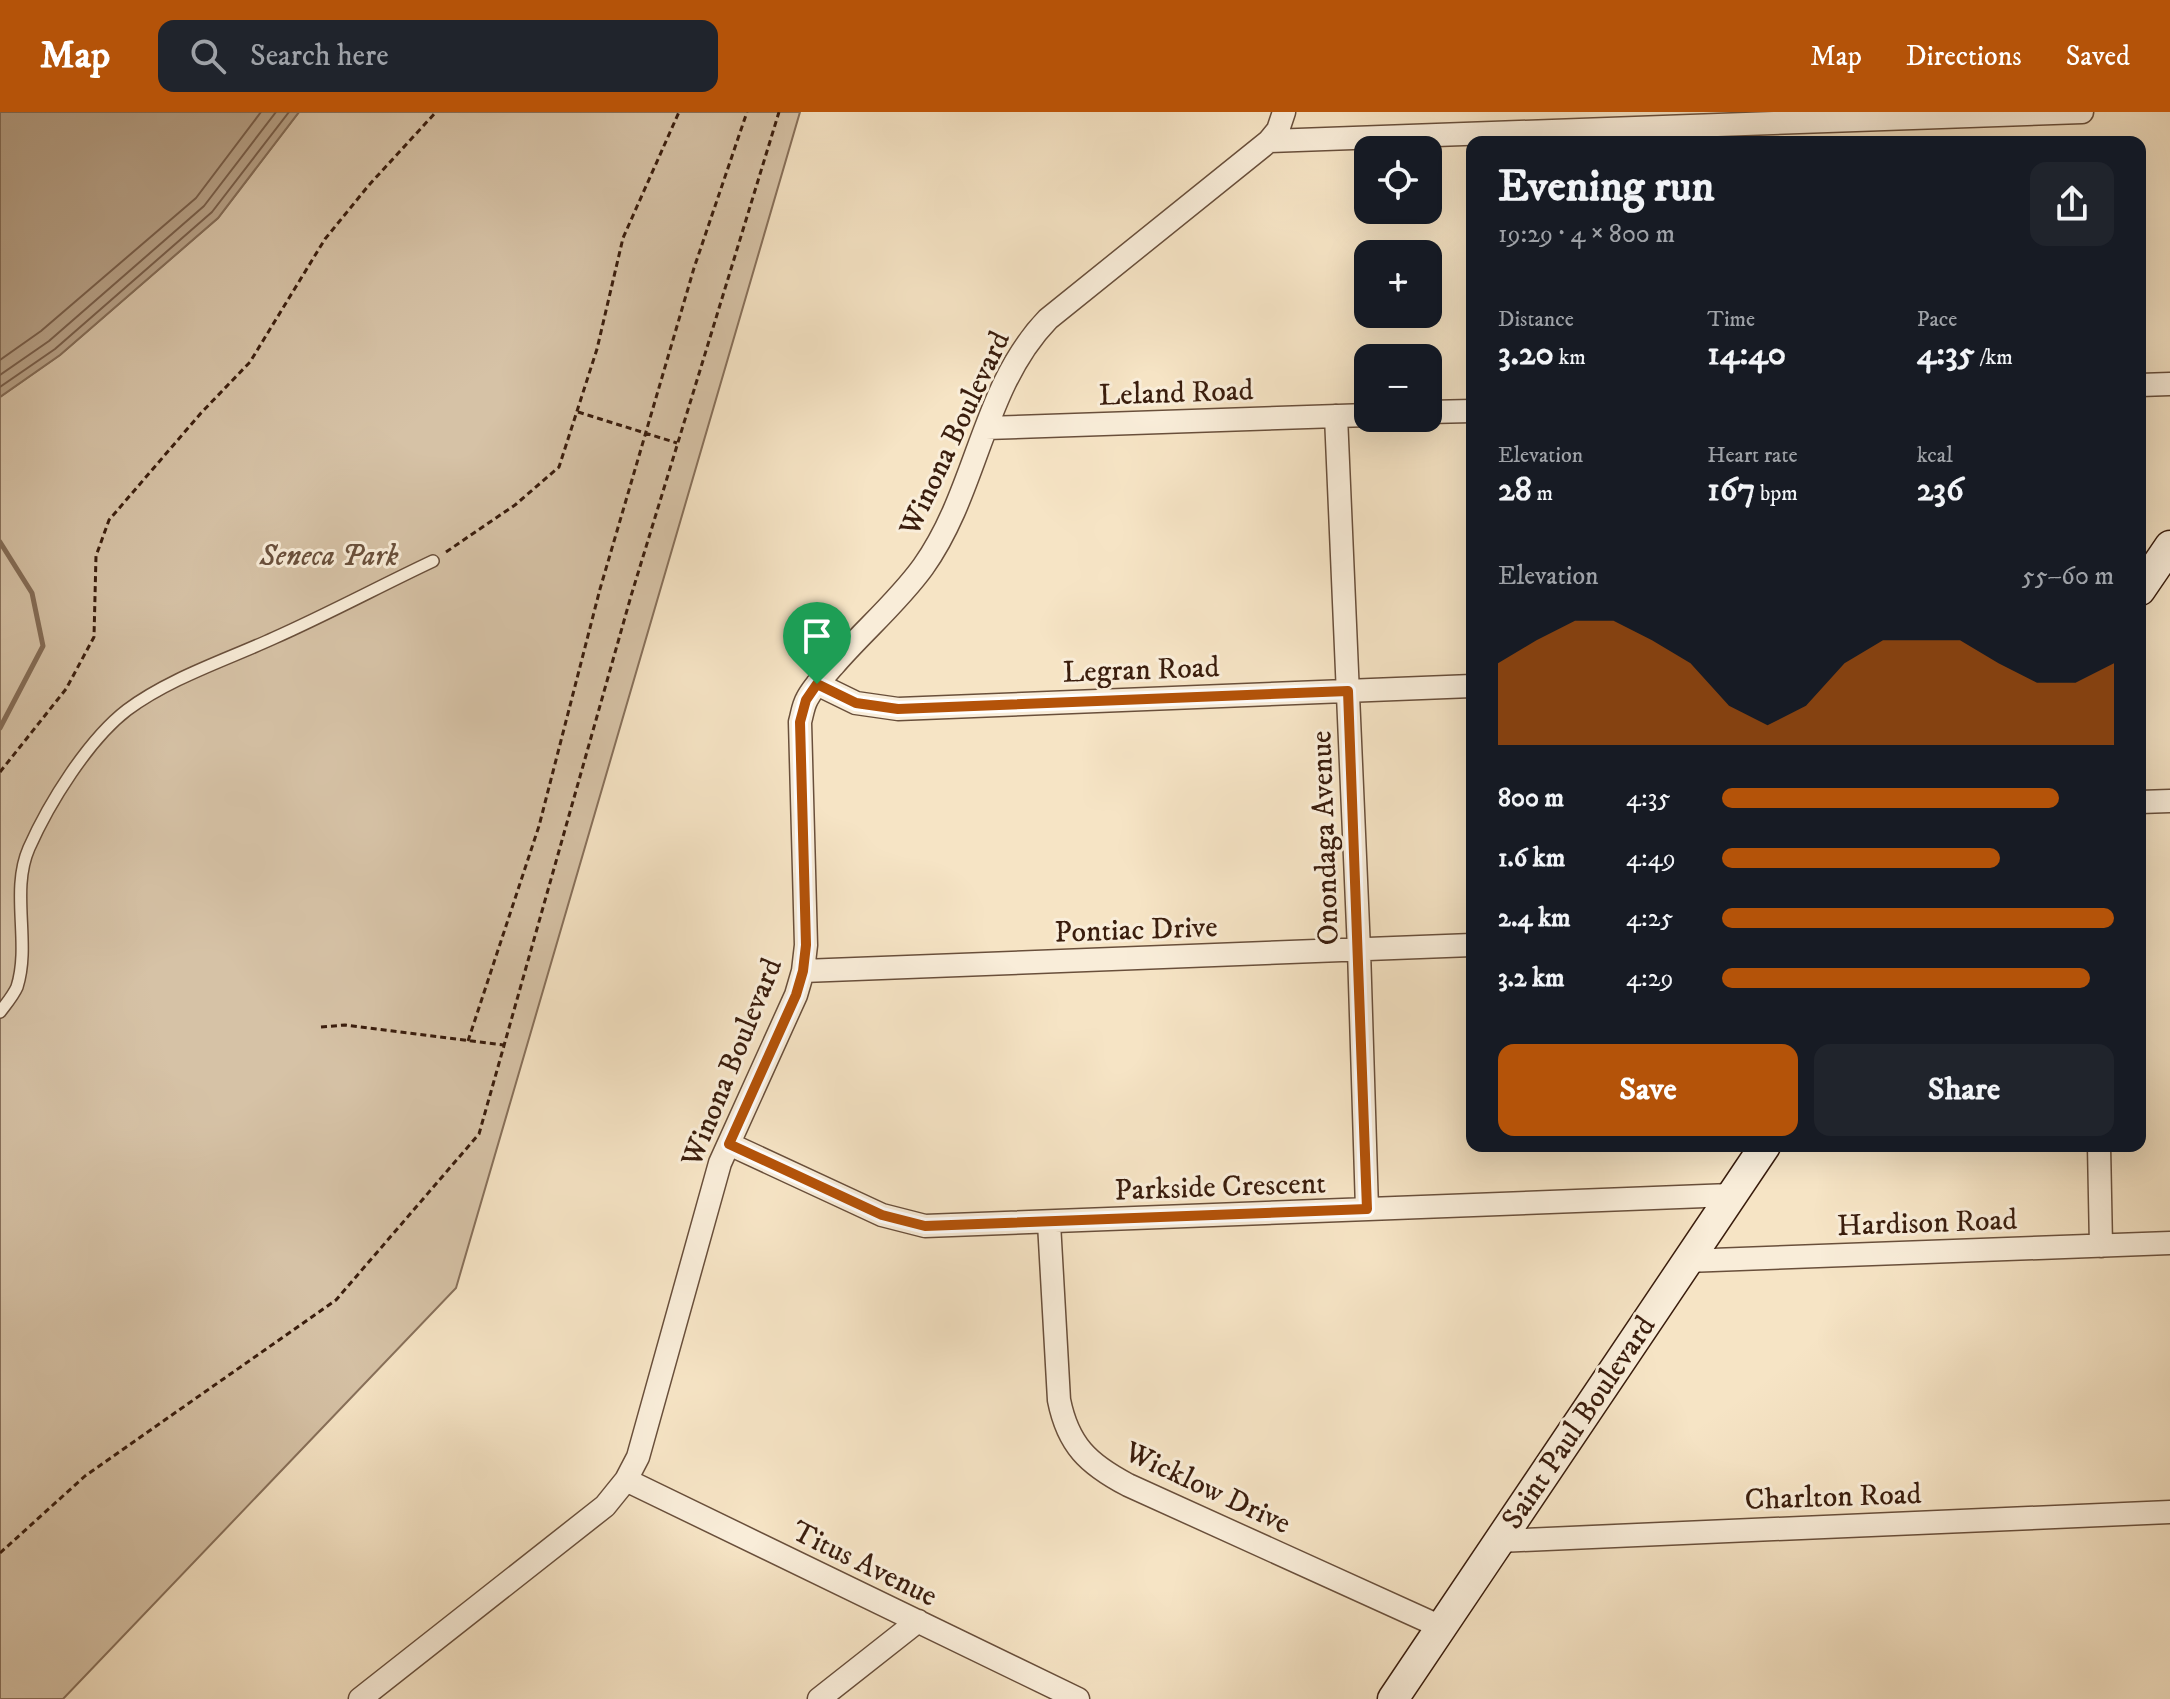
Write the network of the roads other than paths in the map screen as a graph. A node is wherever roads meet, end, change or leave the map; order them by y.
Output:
1 (1284, 112) edge
2 (2082, 112) edge
3 (1872, 131) edge
4 (1570, 136) edge
5 (1466, 138) edge
6 (1269, 141) junction
7 (2170, 384) edge
8 (2146, 385) edge
9 (1466, 411) edge
10 (1442, 412) edge
11 (1354, 415) edge
12 (1336, 416) junction
13 (986, 428) junction
14 (2170, 546) edge
15 (433, 561) road end
16 (2146, 581) edge
17 (817, 684) junction
18 (1466, 686) edge
19 (1348, 691) junction
20 (2170, 801) edge
21 (2146, 802) edge
22 (1466, 945) edge
23 (1359, 950) junction
24 (803, 971) junction
25 (0, 1012) edge
26 (729, 1144) junction
27 (1761, 1152) edge
28 (2099, 1152) edge
29 (1731, 1195) junction
30 (1367, 1209) junction
31 (1049, 1223) junction
32 (2170, 1243) edge
33 (2101, 1246) junction
34 (1686, 1261) junction
35 (626, 1480) junction
36 (2170, 1512) edge
37 (1499, 1541) junction
38 (918, 1621) junction
39 (1441, 1627) junction
40 (360, 1699) edge
41 (819, 1699) edge
42 (1078, 1699) edge
43 (1393, 1699) edge

1 - 6 street, Winona Boulevard
2 - 3 street
3 - 4 street
5 - 6 street
6 - 13 street, Winona Boulevard
7 - 8 street
9 - 10 street
11 - 12 street, Leland Road
12 - 13 street, Leland Road
12 - 19 street, Onondaga Avenue
13 - 17 street, Winona Boulevard
14 - 16 main road
15 - 25 lane
17 - 19 street, Legran Road
17 - 24 street, Winona Boulevard
18 - 19 street, Legran Road
19 - 23 street, Onondaga Avenue
20 - 21 street
22 - 23 street, Pontiac Drive
23 - 24 street, Pontiac Drive
23 - 30 street, Onondaga Avenue
24 - 26 street, Winona Boulevard
26 - 31 street, Parkside Crescent
26 - 35 street, Winona Boulevard
27 - 29 main road, Saint Paul Boulevard
28 - 33 street
29 - 30 street, Parkside Crescent
29 - 34 main road, Saint Paul Boulevard
30 - 31 street, Parkside Crescent
31 - 39 street, Wicklow Drive
32 - 33 street, Hardison Road
33 - 34 street, Hardison Road
34 - 37 main road, Saint Paul Boulevard
35 - 38 street, Titus Avenue
35 - 40 street, Winona Boulevard
36 - 37 street, Charlton Road
37 - 39 main road, Saint Paul Boulevard
38 - 41 street
38 - 42 street, Titus Avenue
39 - 43 main road, Saint Paul Boulevard

